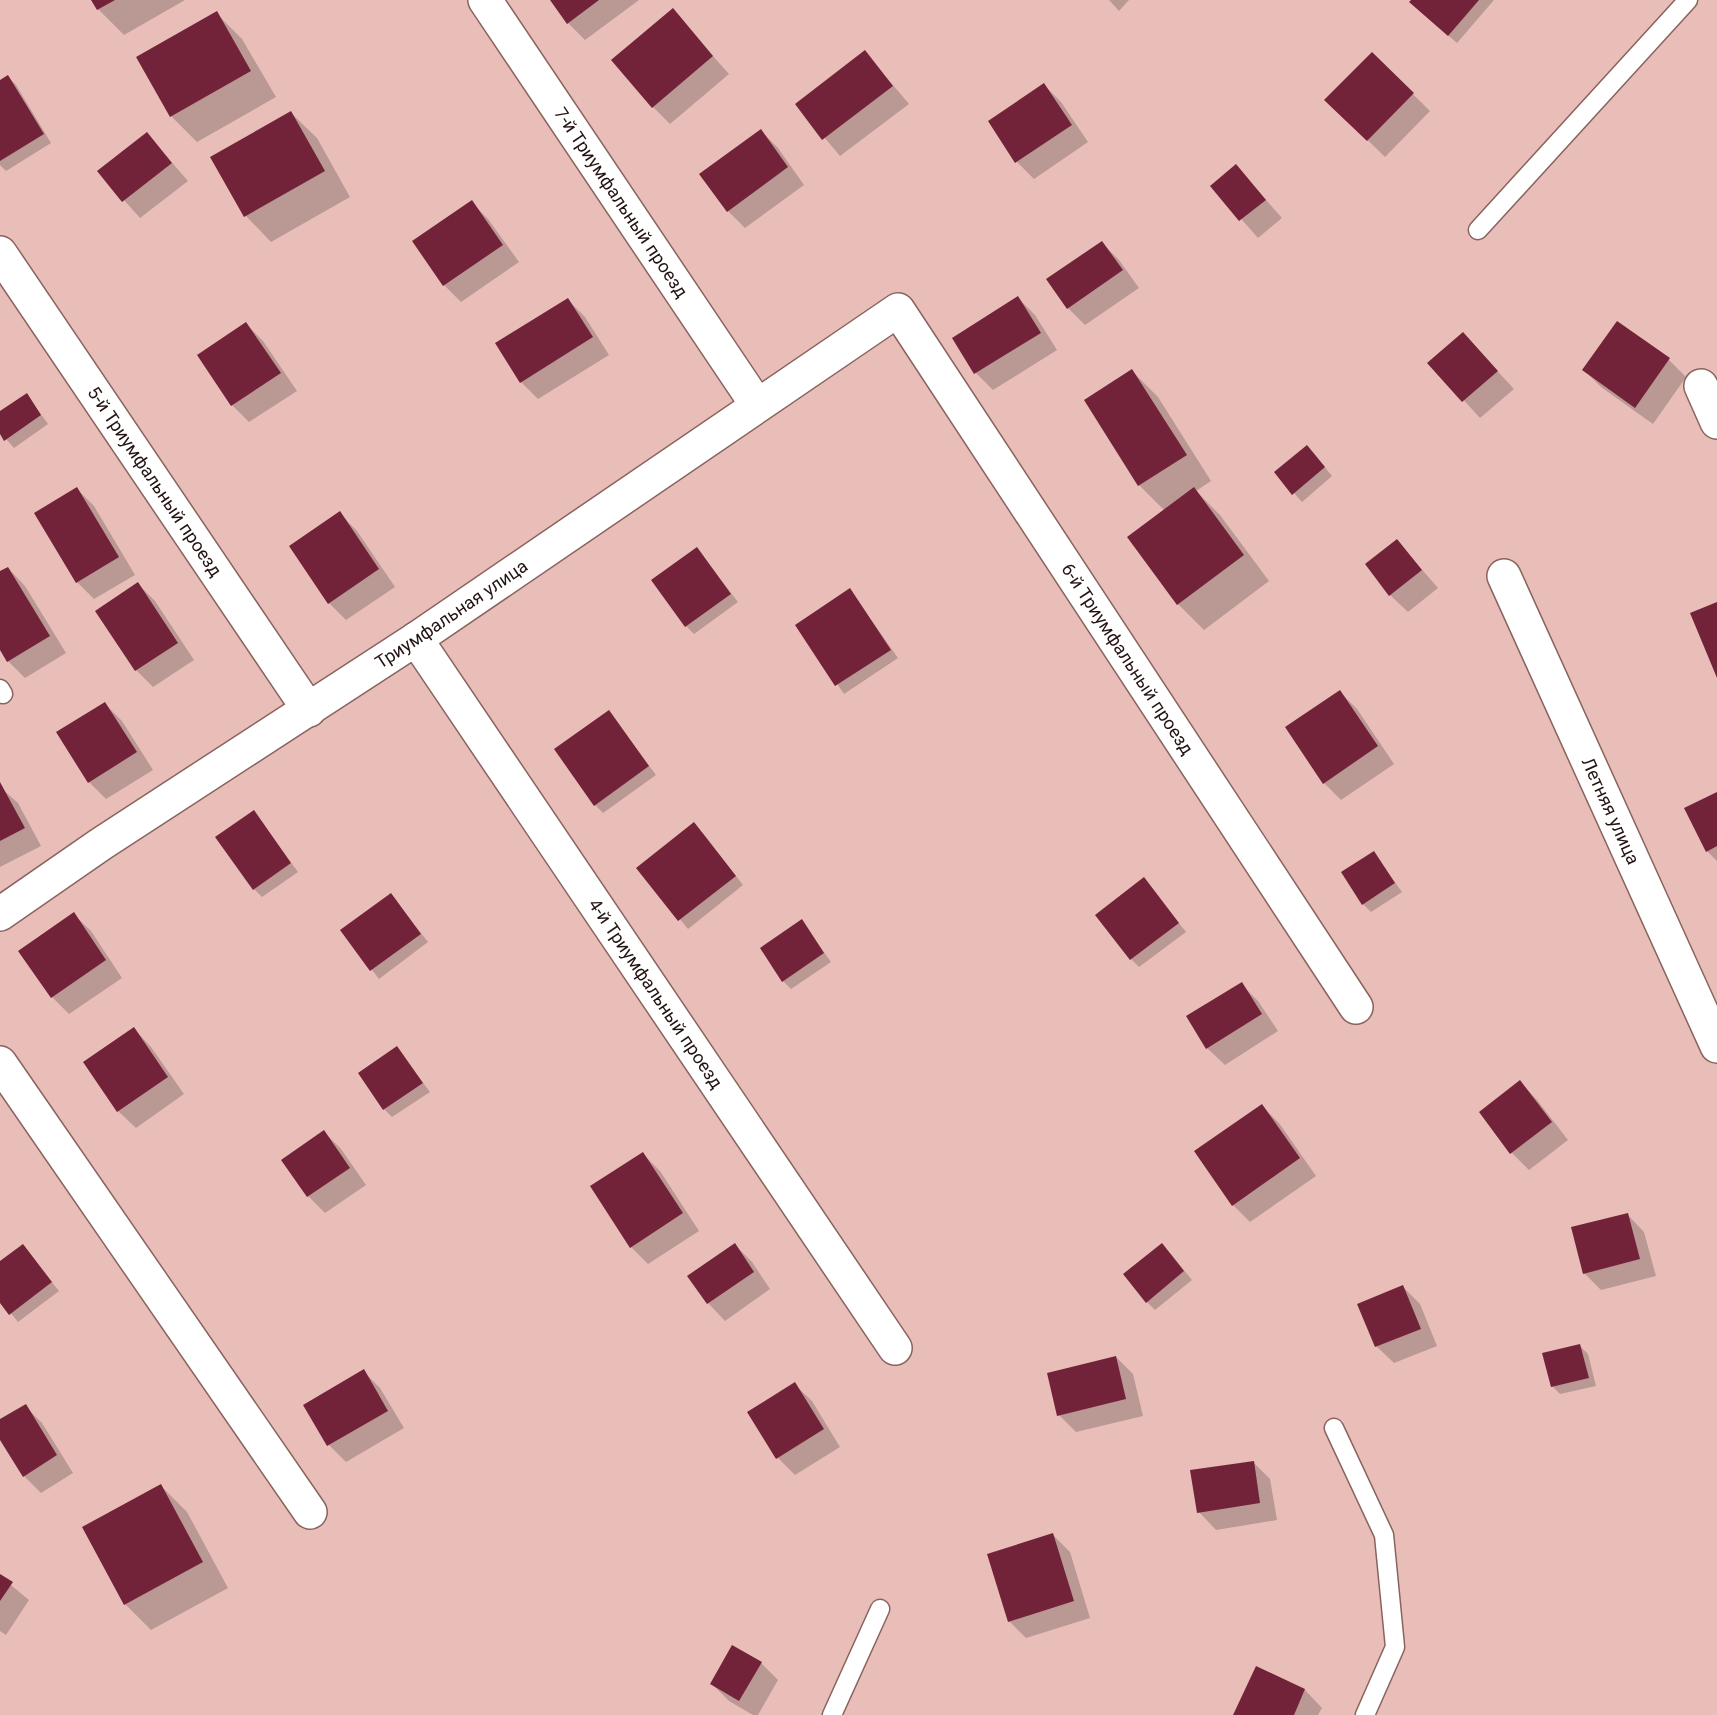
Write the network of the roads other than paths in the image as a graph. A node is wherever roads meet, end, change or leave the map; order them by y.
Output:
1 (485, 0) edge
2 (1688, 0) edge
3 (1478, 230) dead end
4 (0, 253) edge
5 (898, 310) joint
6 (1701, 386) dead end
7 (757, 405) junction
8 (1717, 422) edge
9 (1504, 576) dead end
10 (416, 639) junction
11 (309, 710) junction
12 (0, 914) edge
13 (1356, 1007) dead end
14 (1717, 1046) edge
15 (0, 1063) edge
16 (895, 1348) dead end
17 (1334, 1428) dead end
18 (310, 1512) dead end
19 (880, 1609) dead end
20 (832, 1715) edge
21 (1365, 1715) edge

1 - 7 street, 7-й Триумфальный проезд
2 - 3 lane
4 - 11 street, 5-й Триумфальный проезд
5 - 7 street, Триумфальная улица
5 - 13 street, 6-й Триумфальный проезд
6 - 8 street
7 - 10 street, Триумфальная улица
9 - 14 street, Летняя улица
10 - 11 street, Триумфальная улица
10 - 16 street, 4-й Триумфальный проезд
11 - 12 street, Триумфальная улица
15 - 18 street
17 - 21 lane
19 - 20 lane

